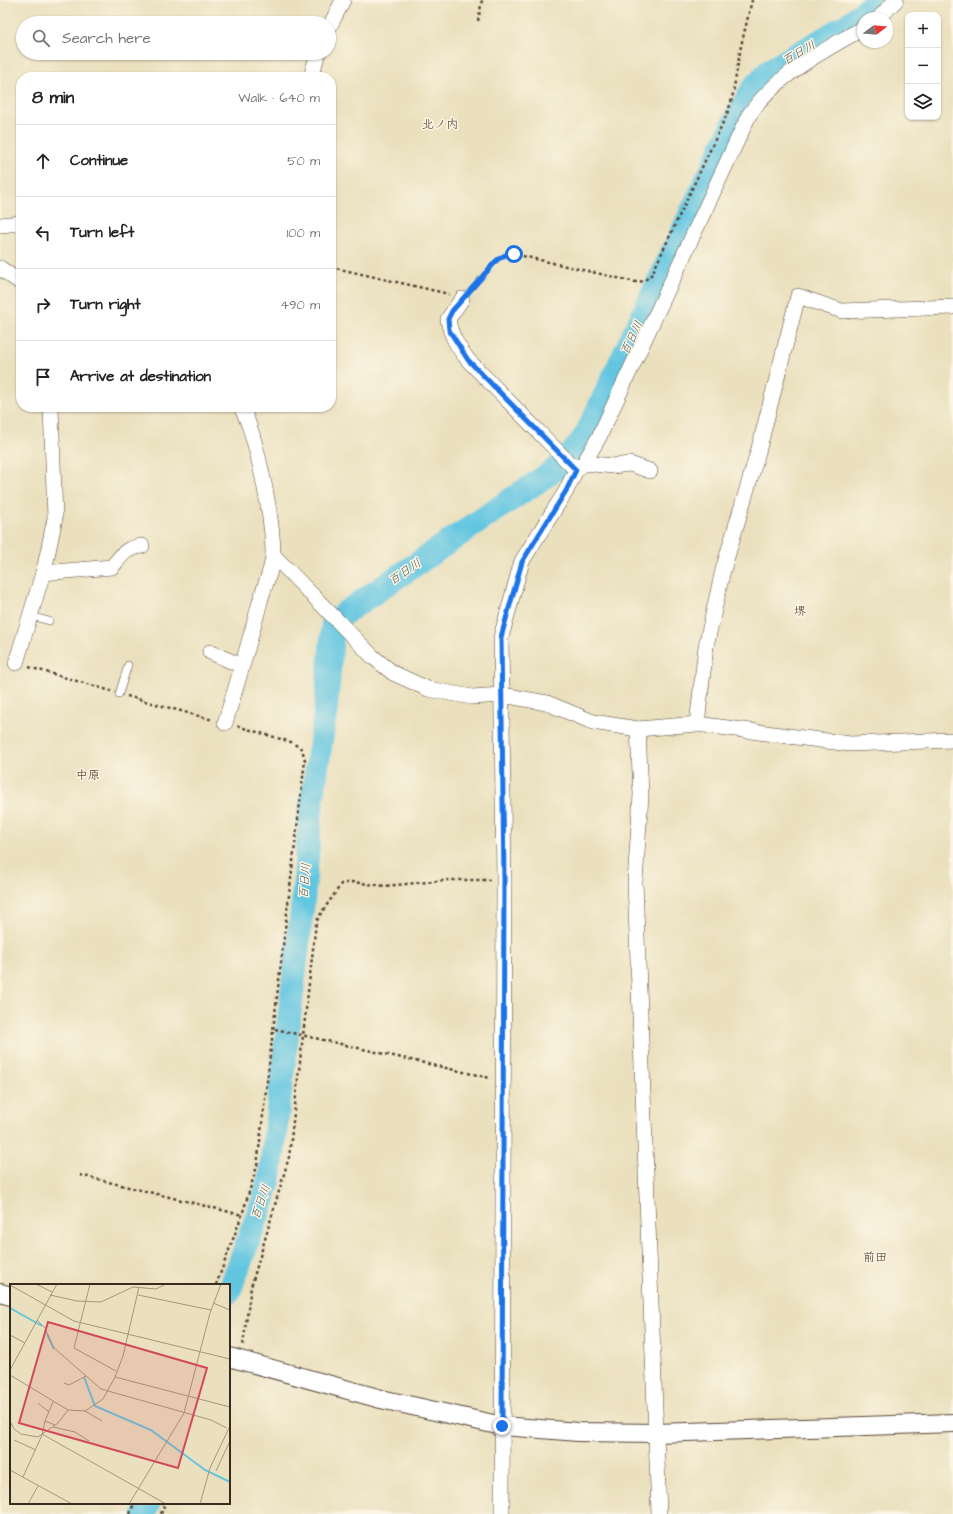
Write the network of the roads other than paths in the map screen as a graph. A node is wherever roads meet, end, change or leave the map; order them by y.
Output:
1 (343, 0) edge
2 (896, 0) edge
3 (885, 12) edge
4 (335, 16) edge
5 (857, 32) edge
6 (316, 60) edge
7 (312, 72) edge
8 (16, 223) edge
9 (0, 225) edge
10 (0, 268) edge
11 (16, 279) edge
12 (462, 299) road end
13 (953, 306) edge
14 (51, 412) edge
15 (244, 412) edge
16 (572, 463) junction
17 (650, 471) dead end
18 (142, 546) dead end
19 (273, 555) junction
20 (43, 573) junction
21 (31, 616) junction
22 (49, 621) dead end
23 (210, 652) dead end
24 (16, 663) road end
25 (128, 666) dead end
26 (242, 666) junction
27 (119, 694) road end
28 (502, 695) junction
29 (225, 723) road end
30 (697, 724) junction
31 (638, 729) junction
32 (953, 740) edge
33 (0, 1293) edge
34 (10, 1296) edge
35 (235, 1358) edge
36 (953, 1423) edge
37 (502, 1426) junction
38 (657, 1433) junction
39 (502, 1514) edge
40 (660, 1514) edge

1 - 4 street
2 - 3 street
5 - 16 street
6 - 7 street
8 - 9 street
10 - 11 street
12 - 16 street
13 - 30 street
14 - 20 street
15 - 19 street
16 - 17 street
16 - 28 street
18 - 20 street
19 - 26 street
19 - 28 street
20 - 21 street
21 - 22 lane
21 - 24 street
23 - 26 street
25 - 27 lane
26 - 29 street
28 - 31 street
28 - 37 street
30 - 31 street
30 - 32 street
31 - 38 street
33 - 34 street
35 - 37 street
36 - 38 street
37 - 38 street
37 - 39 street
38 - 40 street

